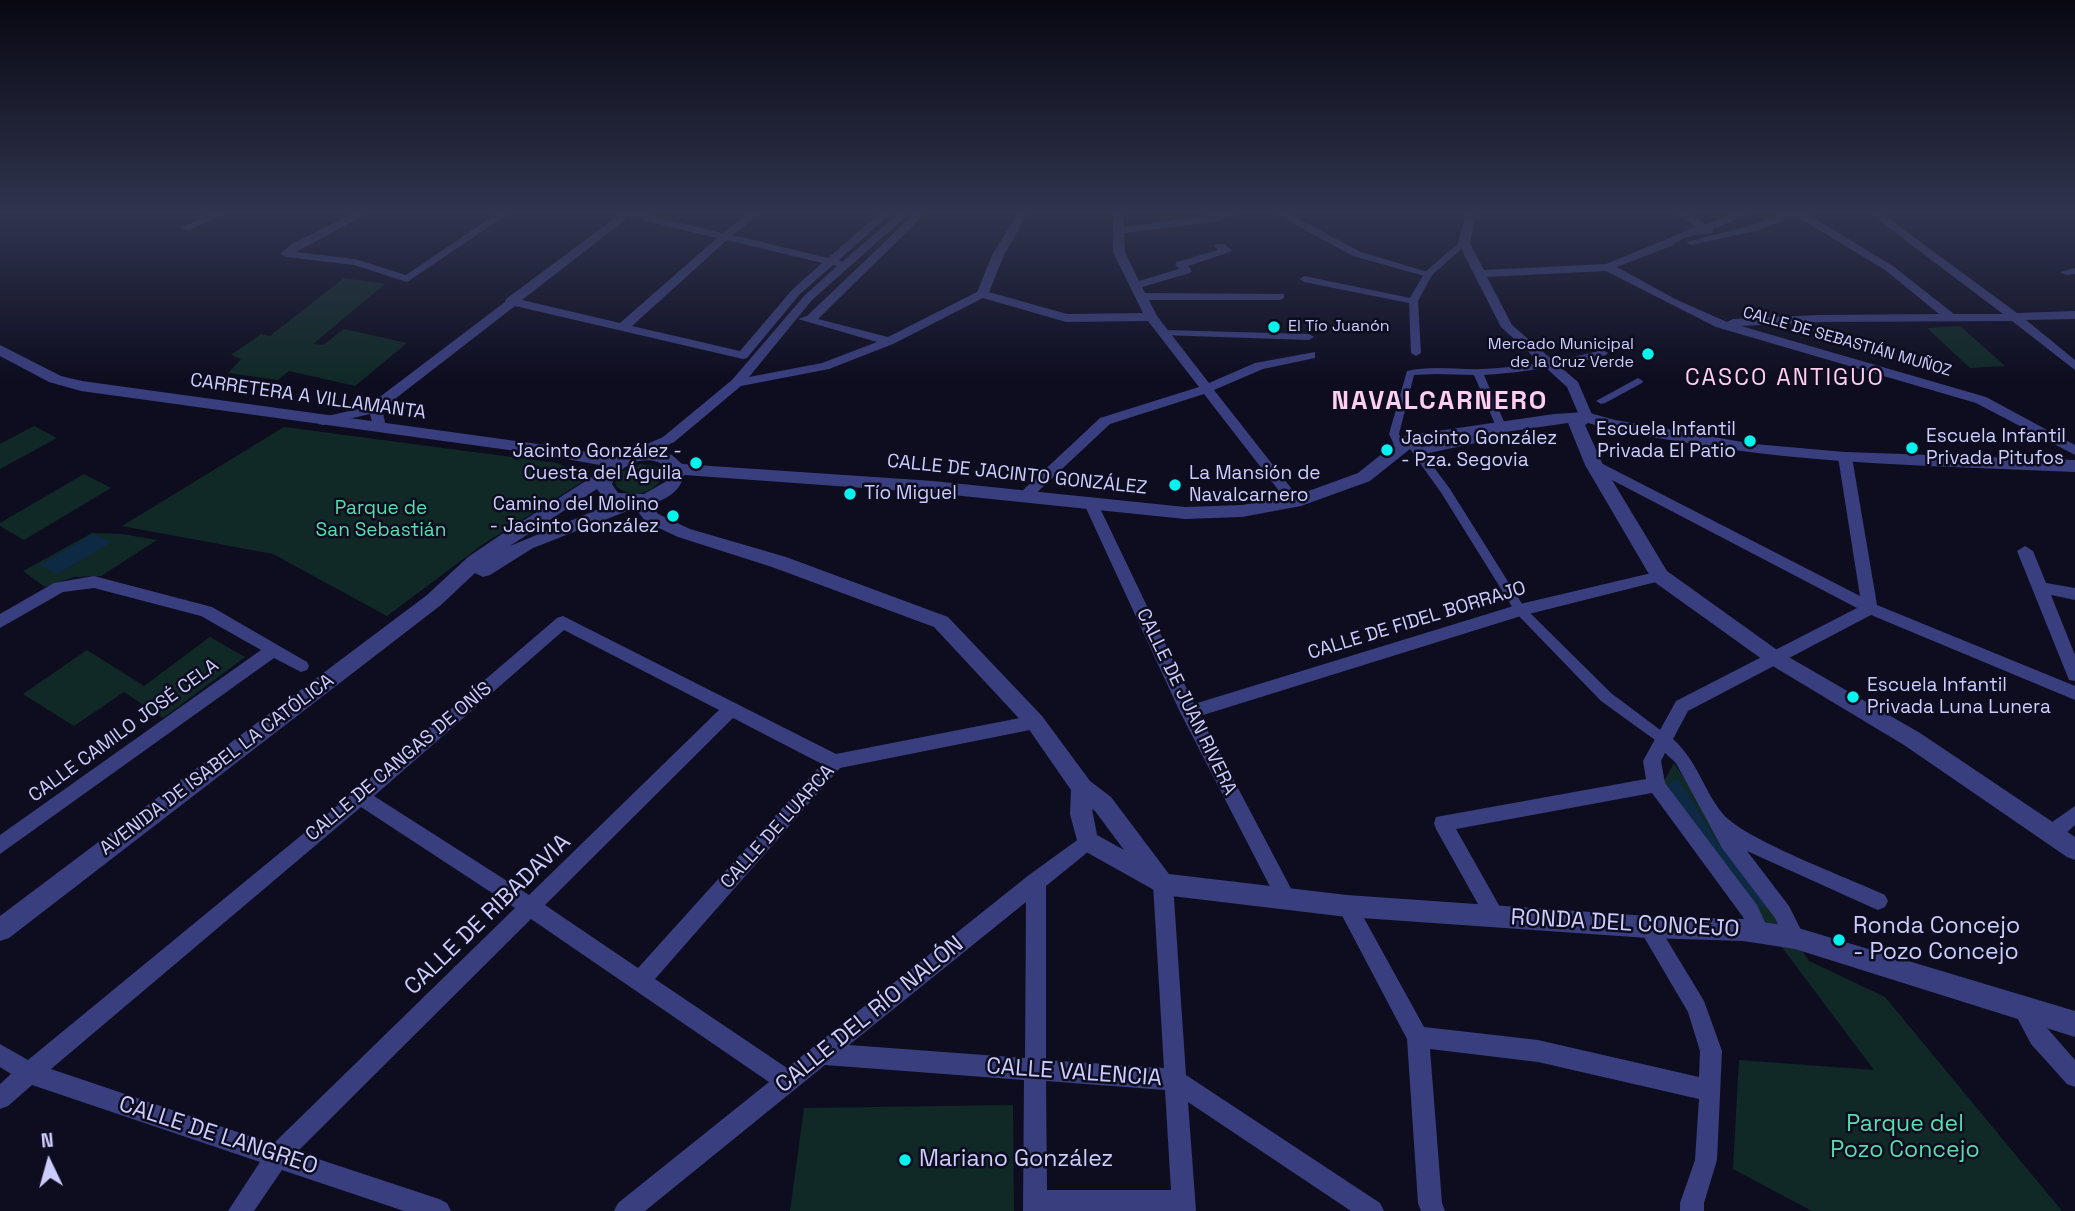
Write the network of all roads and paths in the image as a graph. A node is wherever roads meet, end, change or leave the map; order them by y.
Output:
1 (374, 269) edge
2 (425, 269) edge
3 (552, 269) edge
4 (689, 269) edge
5 (823, 269) edge
6 (841, 269) edge
7 (863, 269) edge
8 (993, 269) edge
9 (1127, 269) edge
10 (1184, 269) edge
11 (1409, 269) edge
12 (1434, 269) edge
13 (1479, 269) edge
14 (1581, 269) edge
15 (1611, 269) edge
16 (1890, 269) edge
17 (1949, 269) edge
18 (1428, 274) junction
19 (1482, 274) junction
20 (1304, 279) dead end
21 (1139, 291) junction
22 (982, 294) junction
23 (1280, 296) dead end
24 (510, 301) junction
25 (1413, 301) junction
26 (2075, 315) edge
27 (794, 316) junction
28 (1152, 317) junction
29 (1951, 318) junction
30 (2016, 318) junction
31 (810, 320) junction
32 (1720, 324) junction
33 (623, 327) junction
34 (1164, 334) junction
35 (1309, 337) dead end
36 (890, 341) junction
37 (0, 350) edge
38 (1603, 353) dead end
39 (1416, 354) dead end
40 (1311, 355) dead end
41 (8, 359) edge
42 (2075, 366) edge
43 (1554, 367) junction
44 (1478, 372) junction
45 (1638, 381) dead end
46 (737, 383) junction
47 (1205, 389) junction
48 (386, 399) junction
49 (1601, 401) dead end
50 (1586, 417) junction
51 (323, 421) junction
52 (379, 427) junction
53 (1500, 427) junction
54 (1406, 446) junction
55 (2075, 452) edge
56 (670, 456) junction
57 (1845, 457) junction
58 (1594, 465) junction
59 (618, 466) junction
60 (2075, 466) edge
61 (1026, 495) junction
62 (636, 501) junction
63 (1295, 502) junction
64 (1091, 504) junction
65 (2025, 551) dead end
66 (1660, 576) junction
67 (2041, 588) junction
68 (2075, 594) edge
69 (434, 600) junction
70 (1870, 608) junction
71 (1520, 610) junction
72 (0, 622) edge
73 (273, 650) junction
74 (1773, 657) junction
75 (301, 666) dead end
76 (2075, 675) edge
77 (2075, 693) edge
78 (731, 709) junction
79 (1189, 712) junction
80 (1035, 722) junction
81 (1662, 739) junction
82 (835, 762) junction
83 (1656, 786) junction
84 (1082, 788) junction
85 (360, 797) junction
86 (2075, 814) edge
87 (1716, 820) junction
88 (2052, 833) junction
89 (1087, 841) junction
90 (0, 846) edge
91 (2075, 850) edge
92 (1036, 881) junction
93 (1163, 884) junction
94 (1286, 898) junction
95 (1878, 901) dead end
96 (1348, 906) junction
97 (531, 908) junction
98 (1495, 916) junction
99 (1648, 927) junction
100 (0, 930) edge
101 (1759, 931) junction
102 (1795, 938) junction
103 (640, 981) junction
104 (2023, 1007) junction
105 (2075, 1024) edge
106 (1418, 1037) junction
107 (823, 1054) junction
108 (0, 1055) edge
109 (1034, 1069) junction
110 (29, 1073) junction
111 (2075, 1076) edge
112 (1174, 1080) junction
113 (787, 1082) junction
114 (1711, 1091) junction
115 (0, 1098) edge
116 (278, 1155) junction
117 (654, 1189) junction
118 (1035, 1207) edge
119 (1184, 1207) edge
120 (427, 1209) edge
121 (240, 1211) edge
122 (625, 1211) edge
123 (641, 1211) edge
124 (1371, 1211) edge
125 (1433, 1211) edge
126 (1692, 1211) edge

1 - 2 street
3 - 24 street
4 - 33 street
5 - 33 street
6 - 27 street
7 - 31 street
8 - 22 street
9 - 21 street
10 - 21 street
11 - 18 street
12 - 18 street
13 - 19 street
14 - 19 street
15 - 32 street, CALLE DE SEBASTIÁN MUÑOZ
16 - 29 street
17 - 30 street
18 - 25 street
19 - 43 street
20 - 25 street
21 - 23 street
21 - 28 street
22 - 28 street
22 - 36 street
24 - 33 street
24 - 48 street
25 - 39 street
26 - 30 street
27 - 31 street
27 - 46 street
28 - 34 street
29 - 30 street
29 - 32 street
30 - 42 street
31 - 36 street
32 - 55 street, CALLE DE SEBASTIÁN MUÑOZ
34 - 35 street
34 - 47 street
36 - 46 street
37 - 41 street, CARRETERA A VILLAMANTA
38 - 43 street
40 - 47 street
41 - 51 street, CARRETERA A VILLAMANTA
43 - 44 street
43 - 50 street
44 - 53 street
44 - 54 street
45 - 49 street
46 - 56 street
47 - 61 street
47 - 63 street
48 - 51 street
48 - 52 street
50 - 53 street, CALLE DE JACINTO GONZÁLEZ
50 - 57 street
50 - 58 street
51 - 52 street, CARRETERA A VILLAMANTA
52 - 59 street, CARRETERA A VILLAMANTA
53 - 54 street, CALLE DE JACINTO GONZÁLEZ
54 - 63 street, CALLE DE JACINTO GONZÁLEZ
54 - 71 street
56 - 59 street, CARRETERA A VILLAMANTA
56 - 61 street, CALLE DE JACINTO GONZÁLEZ
56 - 62 street, AVENIDA DE ISABEL LA CATÓLICA
57 - 60 street
57 - 70 street
58 - 66 street
58 - 70 street
59 - 62 street
59 - 69 street, AVENIDA DE ISABEL LA CATÓLICA
61 - 64 street, CALLE DE JACINTO GONZÁLEZ
62 - 69 street, AVENIDA DE ISABEL LA CATÓLICA
62 - 80 street
63 - 64 street, CALLE DE JACINTO GONZÁLEZ
64 - 79 street, CALLE DE JUAN RIVERA
65 - 67 street
66 - 71 street, CALLE DE FIDEL BORRAJO
66 - 74 street
67 - 68 street
67 - 76 street
69 - 100 street, AVENIDA DE ISABEL LA CATÓLICA
70 - 74 street
70 - 77 street
71 - 79 street, CALLE DE FIDEL BORRAJO
71 - 81 street
72 - 73 street
73 - 75 street
73 - 90 street, CALLE CAMILO JOSÉ CELA
74 - 81 street
74 - 88 street
78 - 82 street, CALLE DE CANGAS DE ONÍS
78 - 85 street, CALLE DE CANGAS DE ONÍS
78 - 97 street, CALLE DE RIBADAVIA
79 - 94 street, CALLE DE JUAN RIVERA
80 - 82 street, CALLE DE LUARCA
80 - 84 street
81 - 83 street
81 - 87 street
82 - 103 street, CALLE DE LUARCA
83 - 98 street
83 - 101 street
84 - 89 street
84 - 93 street
85 - 97 street
85 - 110 street, CALLE DE CANGAS DE ONÍS
86 - 88 street
87 - 95 street
87 - 102 street
88 - 91 street
89 - 92 street, CALLE DEL RÍO NALÓN
89 - 93 street
92 - 107 street, CALLE DEL RÍO NALÓN
92 - 109 street
93 - 94 street, RONDA DEL CONCEJO
93 - 112 street
94 - 96 street, RONDA DEL CONCEJO
96 - 98 street, RONDA DEL CONCEJO
96 - 106 street
97 - 103 street
97 - 116 street, CALLE DE RIBADAVIA
98 - 99 street, RONDA DEL CONCEJO
99 - 101 street, RONDA DEL CONCEJO
99 - 114 street
101 - 102 street, RONDA DEL CONCEJO
102 - 104 street, RONDA DEL CONCEJO
103 - 113 street
104 - 105 street, RONDA DEL CONCEJO
104 - 111 street
106 - 114 street
106 - 125 street
107 - 109 street, CALLE VALENCIA
107 - 113 street, CALLE DEL RÍO NALÓN
108 - 110 street, CALLE DE LANGREO
109 - 112 street, CALLE VALENCIA
109 - 118 street
110 - 115 street, CALLE DE CANGAS DE ONÍS
110 - 116 street, CALLE DE LANGREO
112 - 119 street
112 - 124 street, CALLE VALENCIA
113 - 117 street, CALLE DEL RÍO NALÓN
114 - 126 street
116 - 120 street, CALLE DE LANGREO
116 - 121 street, CALLE DE RIBADAVIA
117 - 122 street, CALLE DEL RÍO NALÓN
117 - 123 street, CALLE DEL RÍO NALÓN
118 - 119 street

